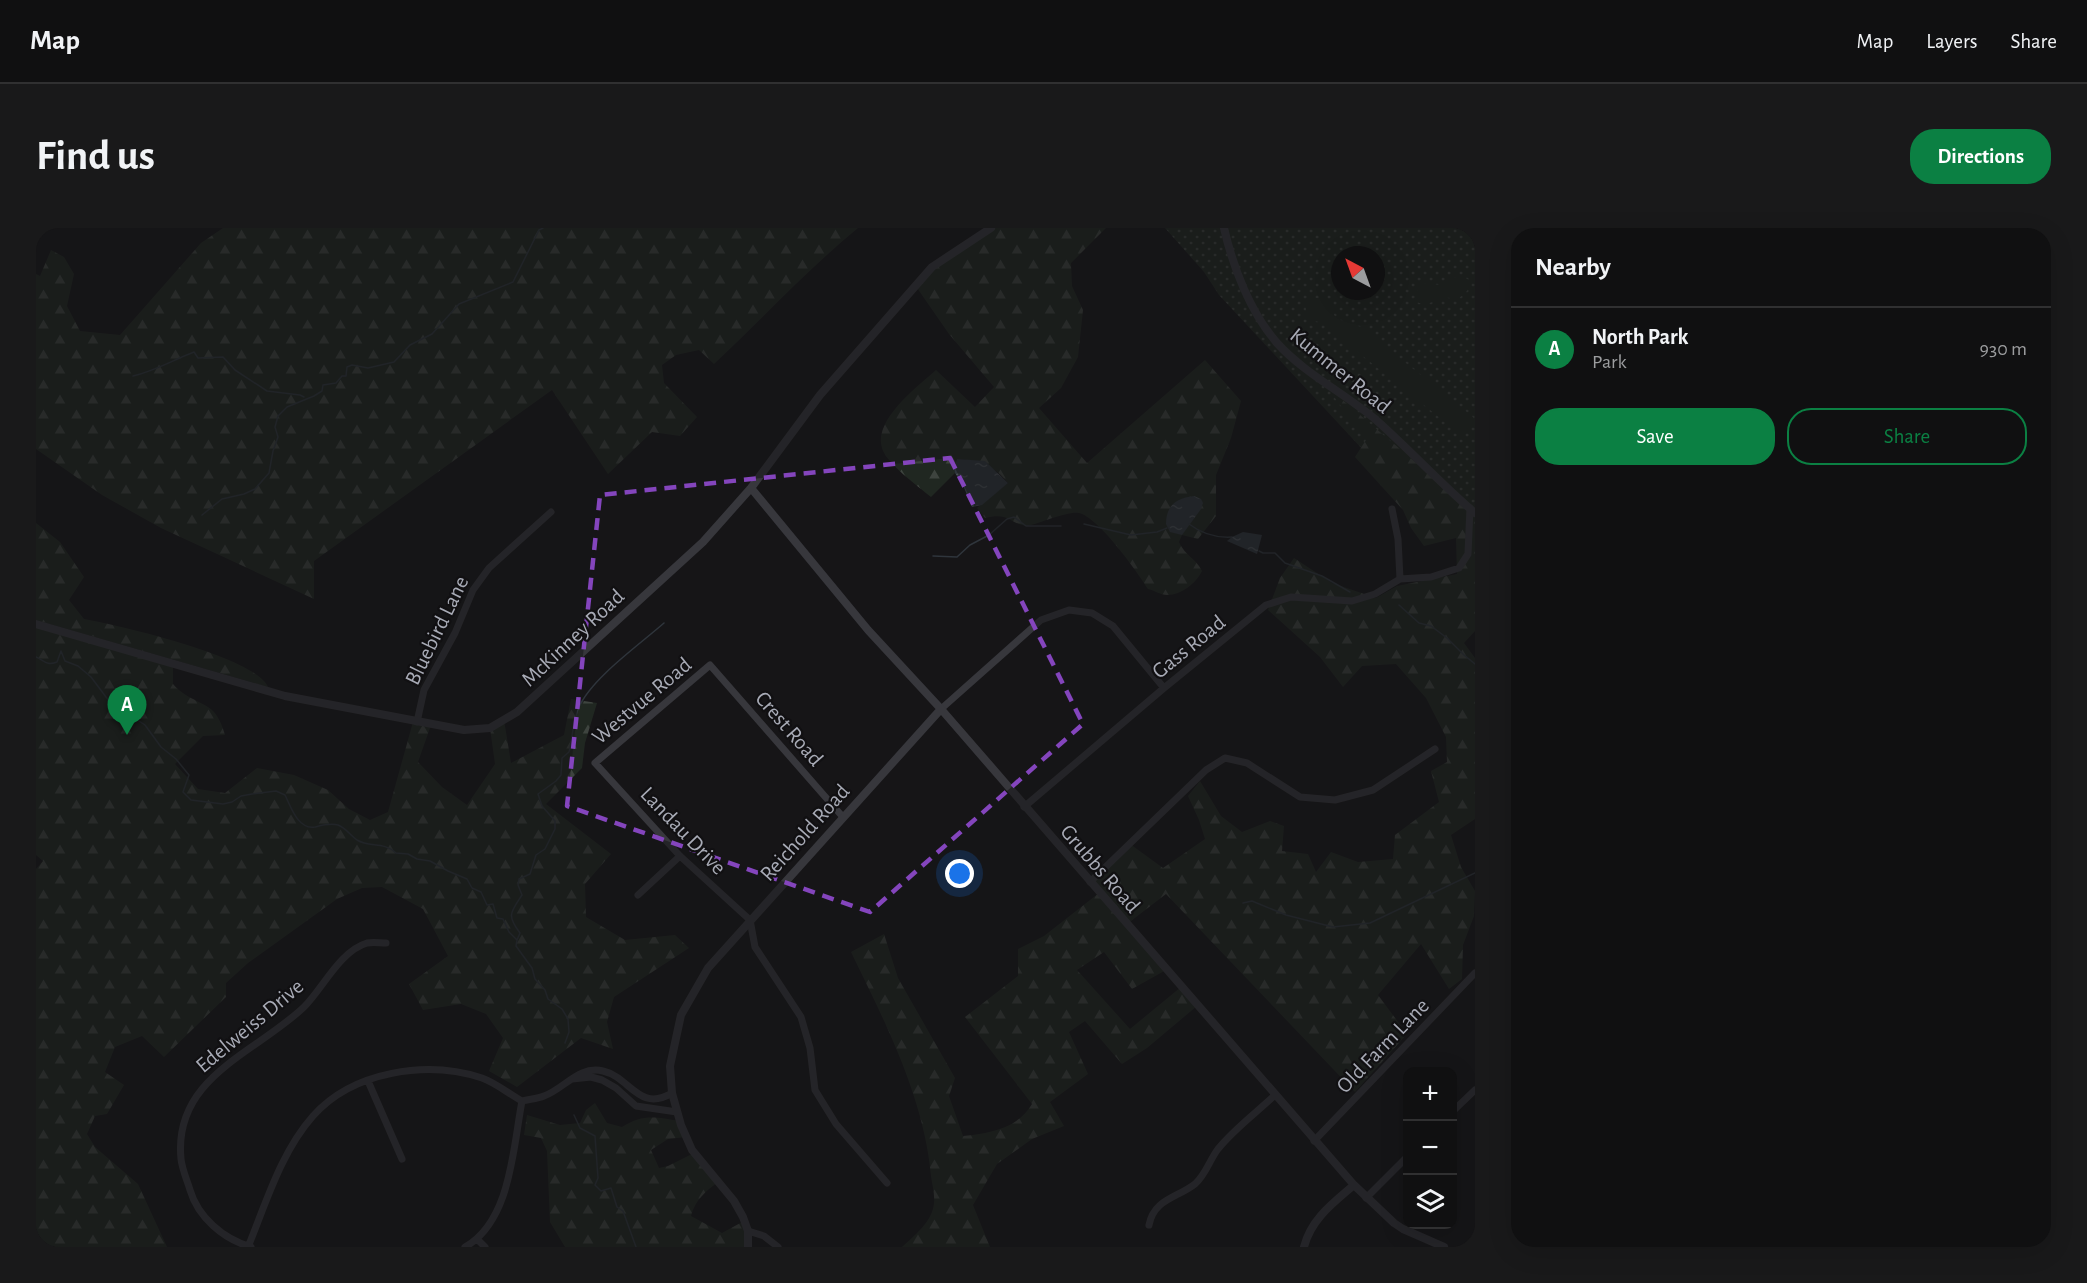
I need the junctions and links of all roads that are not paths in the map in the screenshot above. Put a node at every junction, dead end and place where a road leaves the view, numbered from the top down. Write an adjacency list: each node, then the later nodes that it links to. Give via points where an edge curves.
1 (991, 228): 3 (street, McKinney Road, via 932,267 820,395)
2 (1224, 228): 5 (street, Kummer Road, via 1250,300 1278,344 1373,418)
3 (751, 488): 11 (street, Grubbs Road, via 862,622); 12 (street, McKinney Road, via 703,542 517,712 490,728 464,730)
4 (1392, 509): 7 (street)
5 (1472, 510): 7 (street, Gass Road, via 1468,554 1459,568 1431,577)
6 (551, 512): 12 (street, Bluebird Lane, via 489,568 472,590 455,633 424,690)
7 (1400, 579): 10 (street, Gass Road, via 1375,594 1352,601 1291,597 1266,605)
8 (36, 624): 12 (street, McKinney Road, via 285,696)
9 (710, 665): 14 (street, Westvue Road); 16 (street, Crest Road)
10 (1164, 688): 11 (street, Reichold Road, via 1113,626 1092,614 1069,610 1041,620); 15 (street, Gass Road)
11 (941, 709): 15 (street, Grubbs Road); 16 (street, Reichold Road)
12 (417, 722)
13 (1435, 749): 18 (street, via 1373,790 1335,800 1300,797 1247,763 1225,758 1206,770)
14 (595, 763): 17 (street, Landau Drive)
15 (1024, 807): 18 (street, Grubbs Road)
16 (842, 816): 20 (street, Reichold Road)
17 (680, 856): 19 (street); 20 (street, Landau Drive)
18 (1090, 882): 27 (street, Grubbs Road)
19 (638, 895)
20 (750, 920): 26 (street, Reichold Road, via 708,968 681,1016 670,1065); 34 (street, via 755,947 801,1017 810,1048 814,1090 836,1124)
21 (386, 942): 40 (street, Edelweiss Drive, via 367,943 346,956 303,1007 220,1070 191,1106 182,1130 181,1160 192,1195 201,1213 216,1228)
22 (1475, 973): 31 (street, Old Farm Lane)
23 (572, 1078): 26 (street, via 601,1070 614,1075 637,1095 663,1099); 28 (street, via 545,1096); 30 (street, via 602,1080 636,1106)
24 (368, 1080): 28 (street, via 407,1070 443,1069 484,1078); 32 (street); 40 (street, via 339,1095 313,1116 291,1146)
25 (1475, 1090): 29 (street)
26 (672, 1093): 30 (street, Reichold Road)
27 (1275, 1095): 31 (street, Grubbs Road); 37 (street, via 1220,1147 1198,1181 1157,1206)
28 (522, 1101): 39 (street, via 501,1205)
29 (1457, 1107)
30 (677, 1112): 38 (street, Reichold Road, via 692,1150 734,1201)
31 (1314, 1141): 35 (street, Grubbs Road)
32 (402, 1159)
33 (1403, 1160): 36 (street)
34 (887, 1183)
35 (1354, 1185): 36 (street, Grubbs Road); 45 (street, via 1318,1218)
36 (1366, 1198): 46 (street, Grubbs Road, via 1402,1229)
37 (1149, 1225)
38 (748, 1231): 43 (street, Reichold Road); 44 (street, via 764,1236)
39 (478, 1240): 41 (street); 42 (street)
40 (249, 1247)
41 (465, 1247)
42 (485, 1247)
43 (748, 1247)
44 (778, 1247)
45 (1304, 1247)
46 (1444, 1247)

